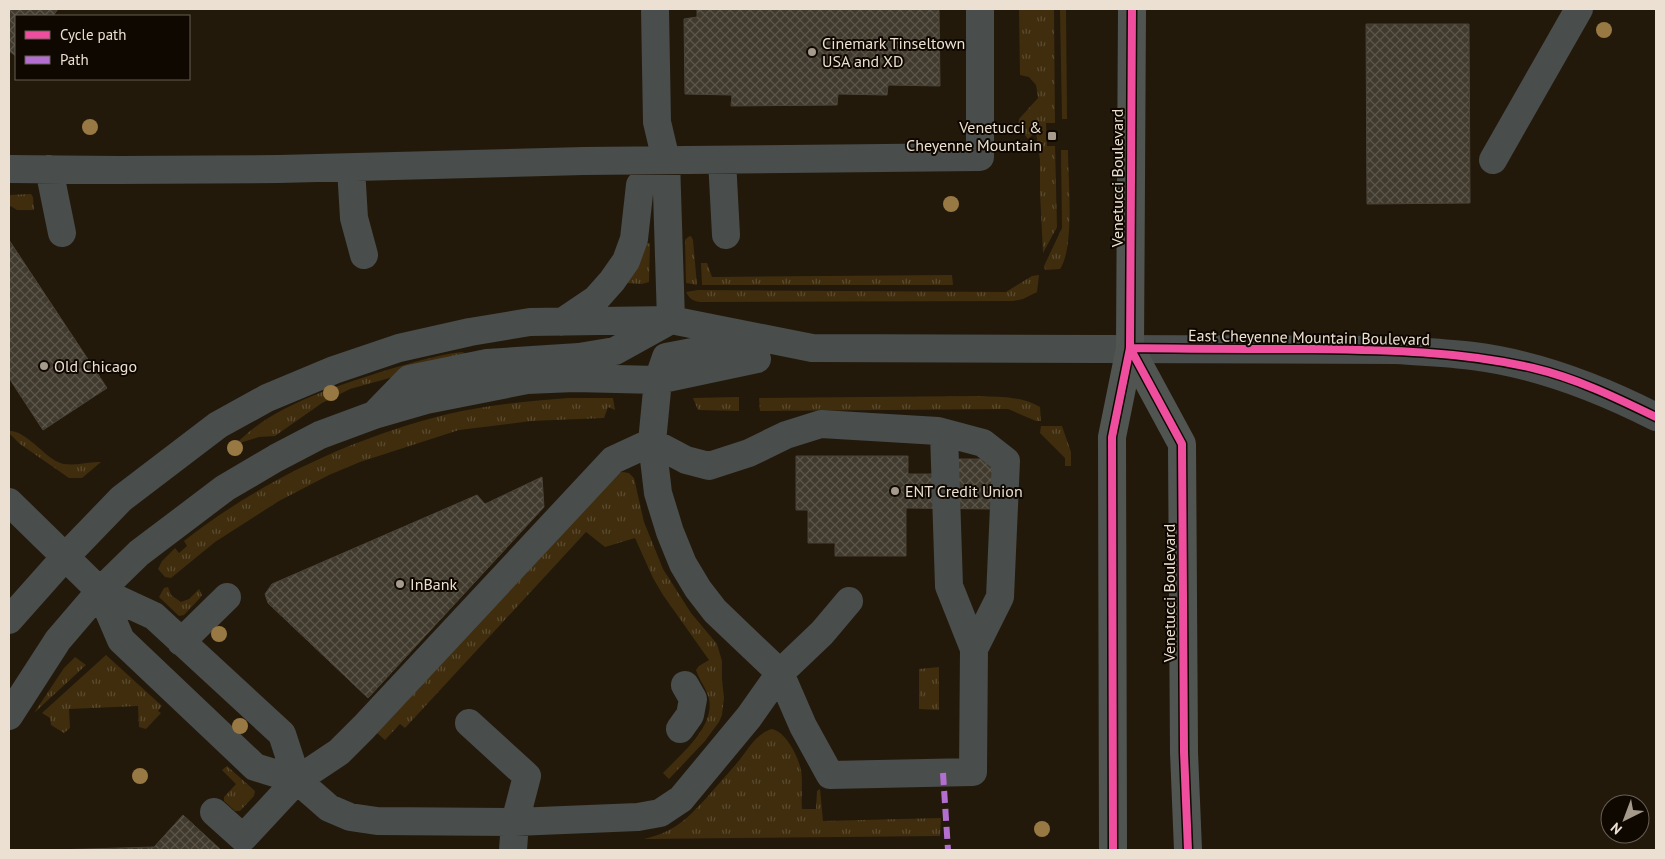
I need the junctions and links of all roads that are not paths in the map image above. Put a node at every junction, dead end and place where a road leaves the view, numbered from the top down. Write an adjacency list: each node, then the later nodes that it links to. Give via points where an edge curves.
1 (656, 9): 5 (street, via 657,122)
2 (980, 9): 6 (street, via 980,157)
3 (1132, 9): 18 (main road, Venetucci Boulevard)
4 (1579, 9): 7 (street)
5 (666, 160): 6 (street); 8 (street); 14 (street); 15 (street, via 640,185 634,239 626,261 596,299)
6 (722, 160): 12 (street)
7 (1493, 160)
8 (352, 168): 10 (street); 13 (street, via 354,218)
9 (9, 169): 10 (street)
10 (49, 169): 11 (street)
11 (62, 233)
12 (726, 236)
13 (364, 255)
14 (671, 320): 15 (street, East Cheyenne Mountain Boulevard); 16 (street, East Cheyenne Mountain Boulevard); 20 (street, East Cheyenne Mountain Boulevard, via 615,351 579,357 487,363 409,379)
15 (562, 322): 25 (street, East Cheyenne Mountain Boulevard, via 530,322 399,348 267,398 218,426 136,488)
16 (782, 341): 17 (street, East Cheyenne Mountain Boulevard); 19 (street, East Cheyenne Mountain Boulevard, via 666,357)
17 (812, 348): 18 (street, East Cheyenne Mountain Boulevard); 19 (street, East Cheyenne Mountain Boulevard)
18 (1130, 348): 21 (street, East Cheyenne Mountain Boulevard, via 1397,350 1474,356 1535,368 1580,383); 41 (main road, Venetucci Boulevard, via 1112,437); 42 (main road, Venetucci Boulevard, via 1182,444 1184,752)
19 (658, 380): 20 (street, East Cheyenne Mountain Boulevard, via 527,380 426,400); 23 (street)
20 (374, 415): 26 (street, East Cheyenne Mountain Boulevard, via 320,435 225,488 139,553)
21 (1656, 417)
22 (944, 433): 23 (street, via 821,424 710,466 686,460); 31 (street, via 949,586); 31 (street, via 984,444 1006,461 1000,597)
23 (652, 442): 32 (street, via 658,493 683,564 715,611); 37 (street, via 613,460 339,752)
24 (9, 502): 25 (street)
25 (65, 556): 26 (street); 29 (street, East Cheyenne Mountain Boulevard)
26 (100, 591): 30 (street, via 154,616); 34 (street, East Cheyenne Mountain Boulevard, via 58,640); 37 (street, via 121,640 255,767)
27 (227, 597): 30 (street)
28 (849, 600): 32 (street)
29 (9, 620)
30 (181, 642): 37 (street, via 282,734)
31 (974, 649): 32 (street, via 972,772 830,775 803,726)
32 (780, 673): 39 (street, via 749,717 681,799 660,813 638,817)
33 (685, 685): 36 (street, via 693,699 690,715)
34 (9, 716)
35 (470, 723): 39 (street, via 527,776)
36 (680, 729)
37 (297, 780): 38 (street, via 243,838); 39 (street, via 328,808 350,817)
38 (214, 812)
39 (515, 822): 40 (street)
40 (514, 850)
41 (1113, 850)
42 (1188, 850)

